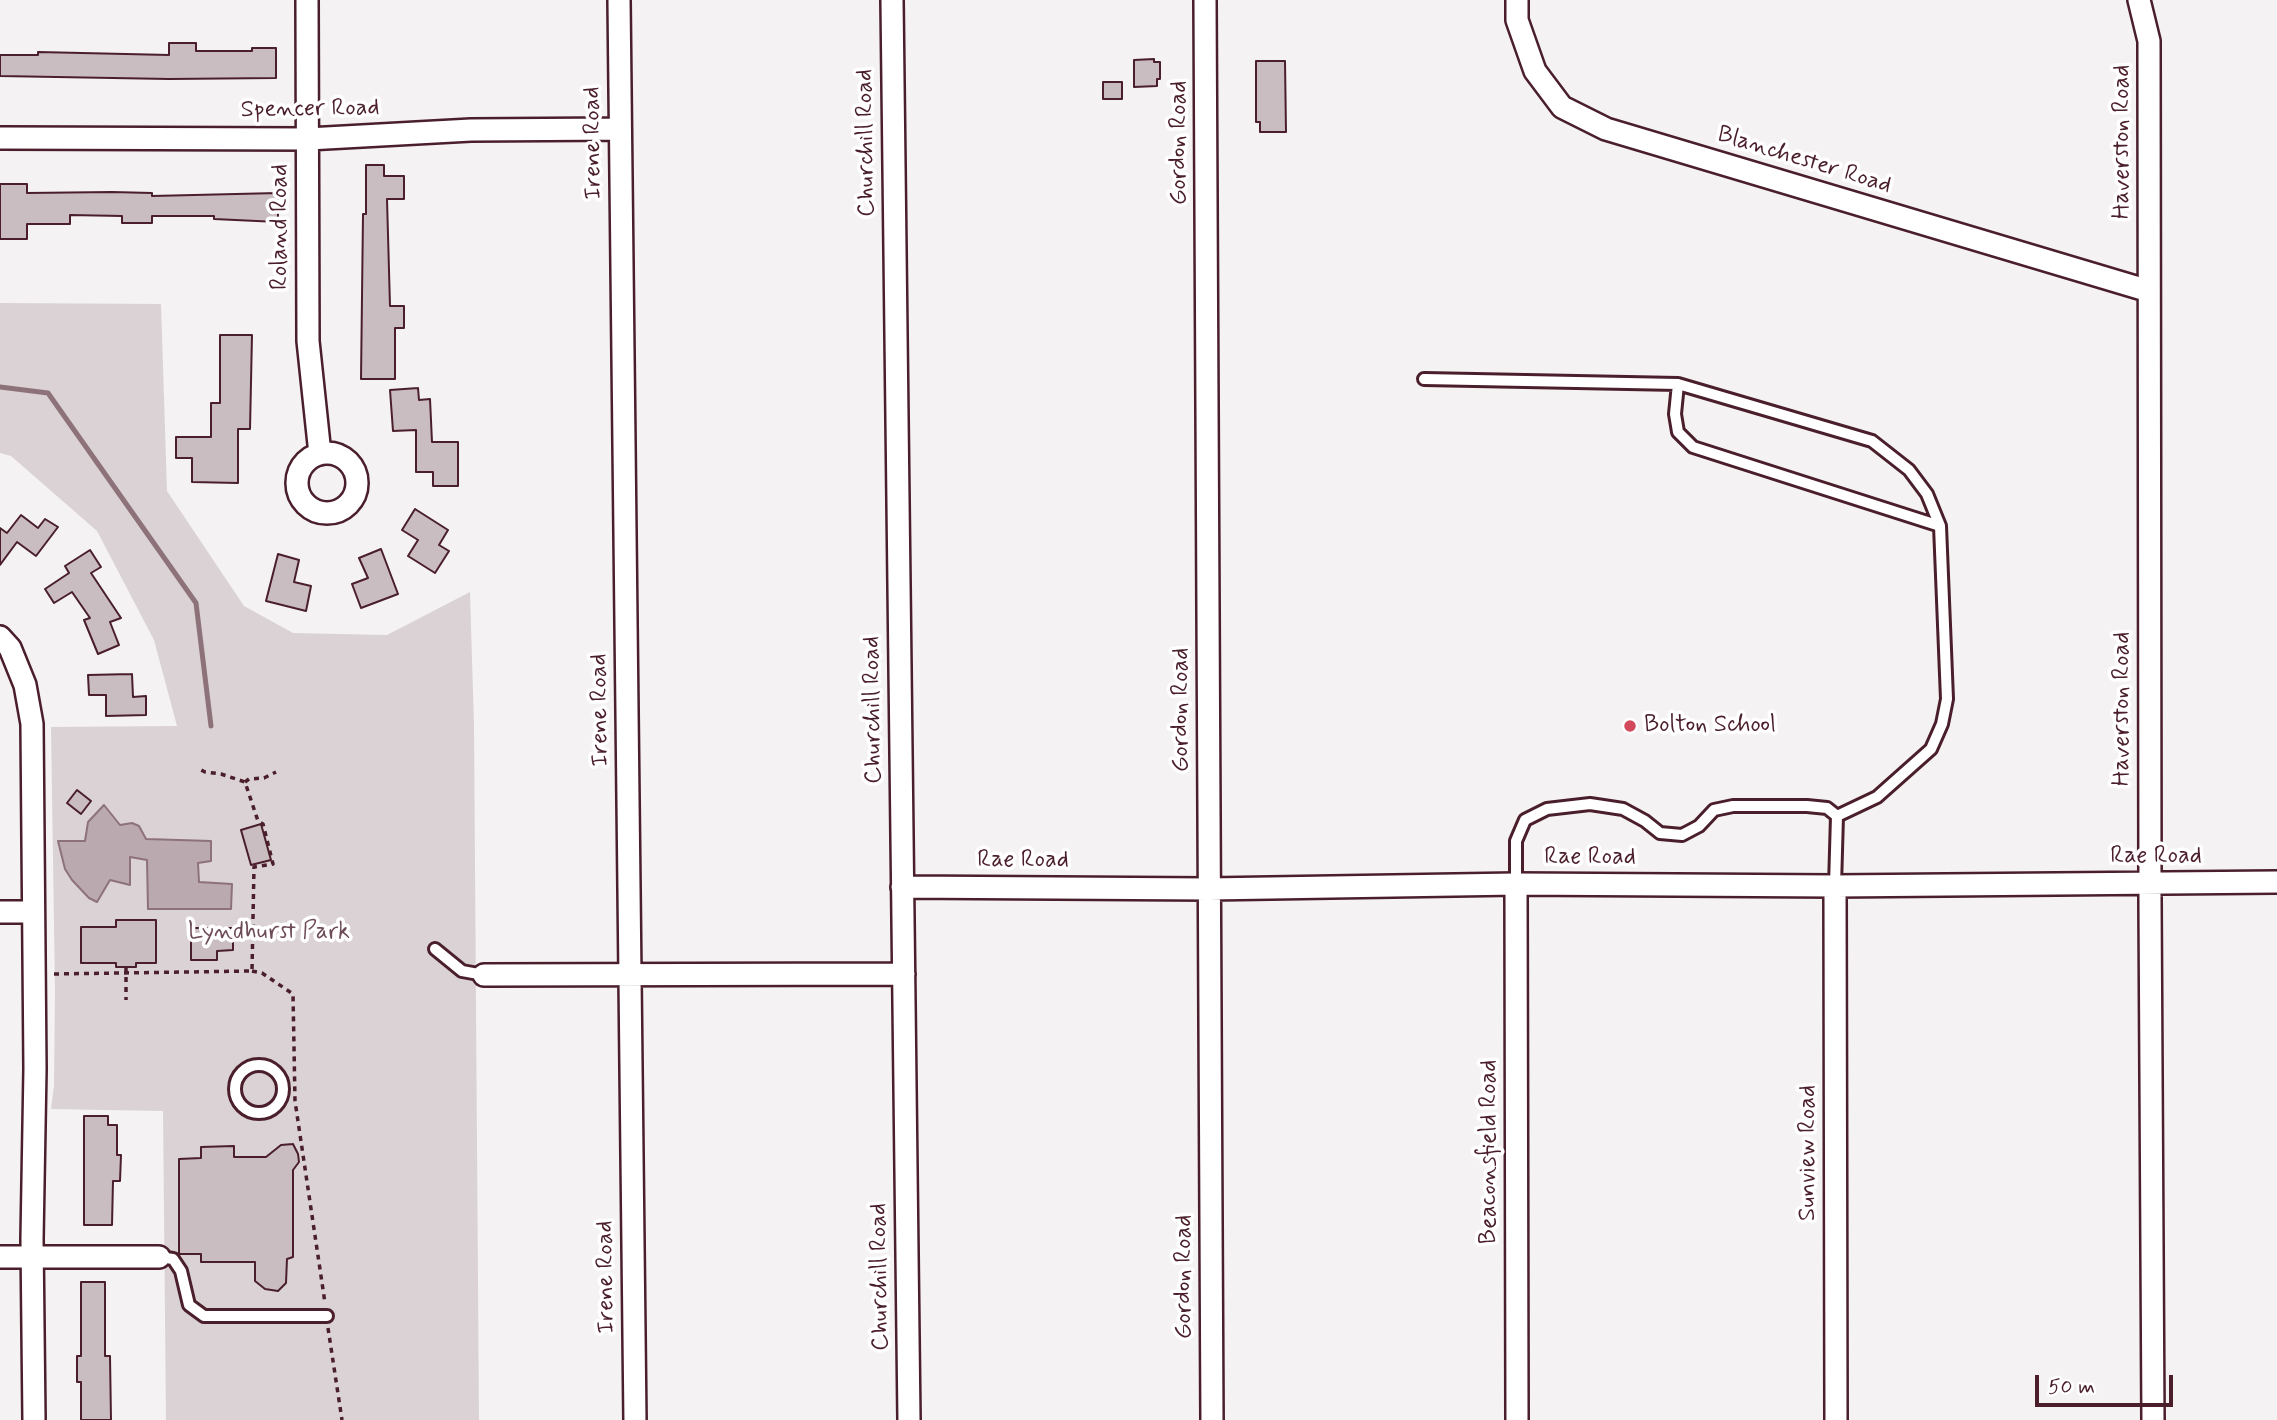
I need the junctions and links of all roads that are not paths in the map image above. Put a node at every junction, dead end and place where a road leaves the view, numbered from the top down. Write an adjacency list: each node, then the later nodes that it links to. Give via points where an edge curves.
1 (307, 0): 9 (street, Roland Road)
2 (619, 0): 7 (street, Irene Road)
3 (892, 0): 21 (street, Churchill Road)
4 (1205, 0): 22 (street, Gordon Road)
5 (1517, 0): 10 (street, Blanchester Road, via 1517,20 1535,71 1562,107 1606,129)
6 (2139, 0): 10 (street, Haverston Road, via 2149,41)
7 (620, 129): 9 (street, Spencer Road, via 471,130); 28 (street, Irene Road)
8 (0, 138): 9 (street, Spencer Road)
9 (308, 139): 13 (street, Roland Road, via 308,341)
10 (2149, 291): 19 (street, Haverston Road)
11 (1424, 379): 12 (lane)
12 (1678, 384): 14 (lane, via 1872,441 1909,470 1927,494); 14 (lane, via 1678,432 1693,447)
13 (320, 454)
14 (1940, 526): 16 (lane, via 1947,699 1942,724 1931,749 1877,797)
15 (0, 637): 24 (street, via 10,648 25,685 32,724)
16 (1838, 816): 18 (lane, via 1827,808 1807,806 1733,806 1714,810 1682,835 1660,833 1623,809 1590,804 1547,809 1525,820 1516,841); 20 (lane)
17 (2277, 882): 19 (street, Rae Road)
18 (1516, 884): 20 (street, Rae Road); 22 (street, Rae Road); 38 (street, Beaconsfield Road)
19 (2150, 884): 20 (street, Rae Road); 40 (street, Haverston Road)
20 (1835, 886): 39 (street, Sunview Road)
21 (902, 887): 22 (street, Rae Road); 26 (street, Churchill Road)
22 (1209, 889): 37 (street, Gordon Road)
23 (0, 912): 24 (street)
24 (32, 912): 31 (street)
25 (435, 949): 27 (lane, via 462,971)
26 (904, 974): 28 (street); 36 (street, Churchill Road)
27 (484, 975): 28 (street)
28 (630, 975): 35 (street, Irene Road)
29 (267, 1112): 29 (lane, via 282,1094 281,1079 262,1065 247,1068 235,1088 239,1103 252,1112)
30 (0, 1257): 31 (street)
31 (32, 1257): 32 (street); 34 (street)
32 (159, 1257): 33 (lane, via 173,1259 181,1271 189,1305 204,1316)
33 (327, 1316)
34 (34, 1420)
35 (635, 1420)
36 (909, 1420)
37 (1212, 1420)
38 (1517, 1420)
39 (1836, 1420)
40 (2153, 1420)

